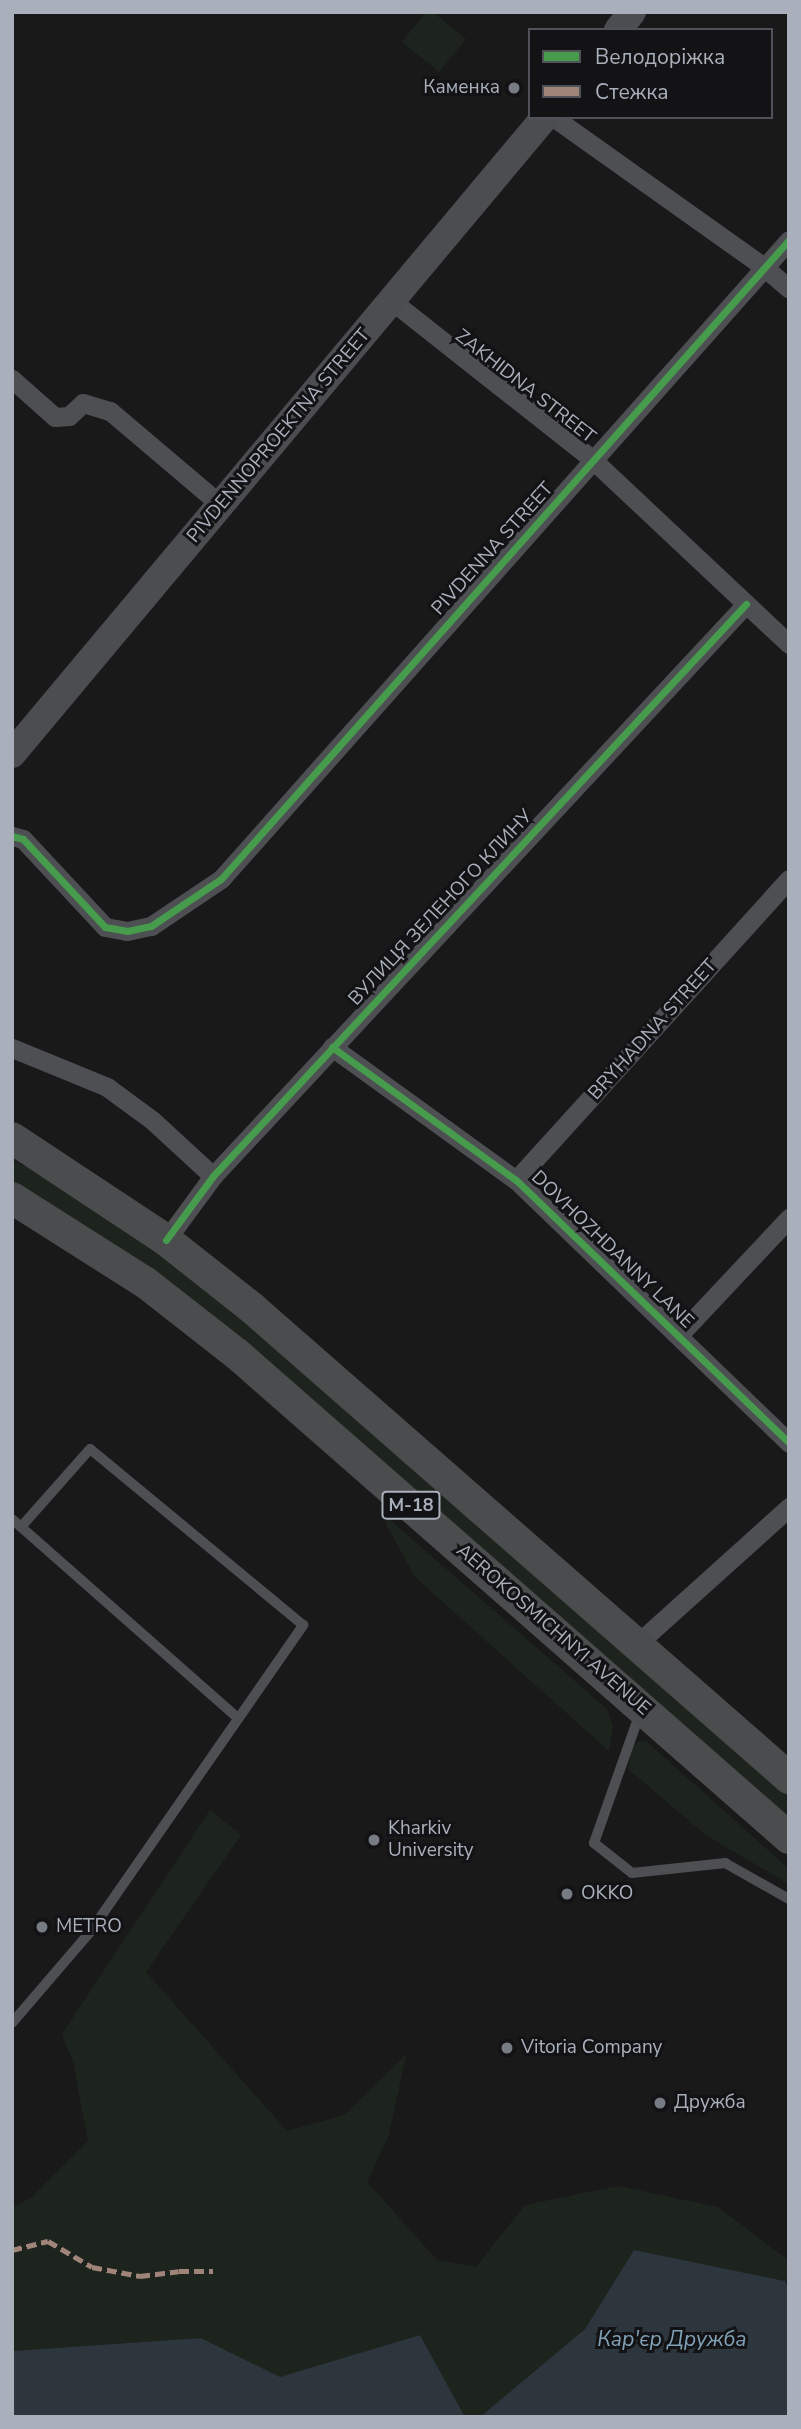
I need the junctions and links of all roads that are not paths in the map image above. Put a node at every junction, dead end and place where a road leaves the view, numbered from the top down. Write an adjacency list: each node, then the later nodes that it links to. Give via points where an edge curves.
1 (632, 12): 2 (main road)
2 (620, 28)
3 (543, 119): 8 (main road, PIVDENNOPROEKTNA STREET)
4 (556, 119): 6 (street)
5 (789, 240): 6 (street, PIVDENNA STREET)
6 (764, 267): 7 (street); 10 (street, PIVDENNA STREET)
7 (789, 289)
8 (392, 302): 10 (street, ZAKHIDNA STREET); 11 (main road, PIVDENNOPROEKTNA STREET)
9 (12, 379): 11 (street, via 55,417 69,416 83,403 110,411)
10 (593, 460): 12 (street, ZAKHIDNA STREET); 15 (street, PIVDENNA STREET, via 221,878 151,926 127,931 105,927 23,839)
11 (221, 505): 14 (main road, PIVDENNOPROEKTNA STREET)
12 (746, 604): 13 (street, ZAKHIDNA STREET); 17 (street, ВУЛИЦЯ ЗЕЛЕНОГО КЛИНУ)
13 (789, 644)
14 (12, 754)
15 (12, 836)
16 (789, 880): 21 (street, BRYHADNA STREET)
17 (332, 1047): 20 (street, ВУЛИЦЯ ЗЕЛЕНОГО КЛИНУ); 21 (street, DOVHOZHDANNY LANE)
18 (12, 1048): 20 (street, via 107,1087 152,1120)
19 (12, 1138): 24 (main road, М-18)
20 (213, 1176): 24 (street, ВУЛИЦЯ ЗЕЛЕНОГО КЛИНУ)
21 (516, 1180): 25 (street, DOVHOZHDANNY LANE)
22 (12, 1198): 31 (main road, AEROKOSMICHNYI AVENUE / М-18, via 146,1283 237,1354)
23 (789, 1218): 25 (street)
24 (166, 1240): 30 (main road, М-18, via 253,1308)
25 (679, 1335): 26 (street, DOVHOZHDANNY LANE)
26 (789, 1443)
27 (789, 1507): 30 (street)
28 (12, 1519): 29 (lane)
29 (21, 1527): 32 (lane); 32 (lane, via 90,1449 303,1625)
30 (636, 1644): 33 (main road, М-18)
31 (642, 1709): 34 (main road, AEROKOSMICHNYI AVENUE / М-18); 35 (lane, via 594,1843 632,1873 725,1863)
32 (238, 1718): 36 (lane, via 90,1932)
33 (789, 1778)
34 (789, 1839)
35 (789, 1899)
36 (12, 2023)

